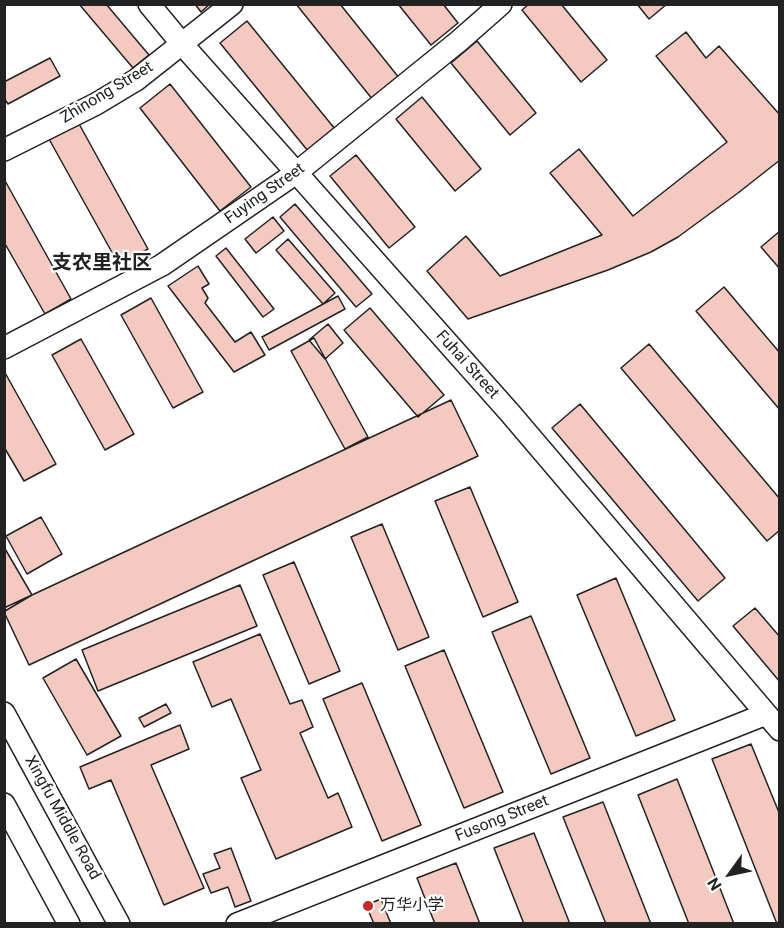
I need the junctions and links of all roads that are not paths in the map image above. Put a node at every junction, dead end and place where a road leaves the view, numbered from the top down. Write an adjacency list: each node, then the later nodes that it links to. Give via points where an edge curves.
1 (149, 4): 4 (street, Fuhai Street)
2 (232, 4): 4 (street, Zhinong Street)
3 (501, 4): 6 (street, Fuying Street)
4 (182, 45): 5 (street, Zhinong Street, via 96,104); 6 (street, Fuhai Street)
5 (4, 150)
6 (296, 173): 7 (street, Fuying Street, via 162,265); 9 (street, Fuhai Street, via 510,412)
7 (4, 348)
8 (4, 713): 12 (street, Xingfu Middle Road)
9 (773, 722): 13 (street, Fusong Street)
10 (4, 804): 11 (street)
11 (69, 924)
12 (119, 924)
13 (237, 924)

